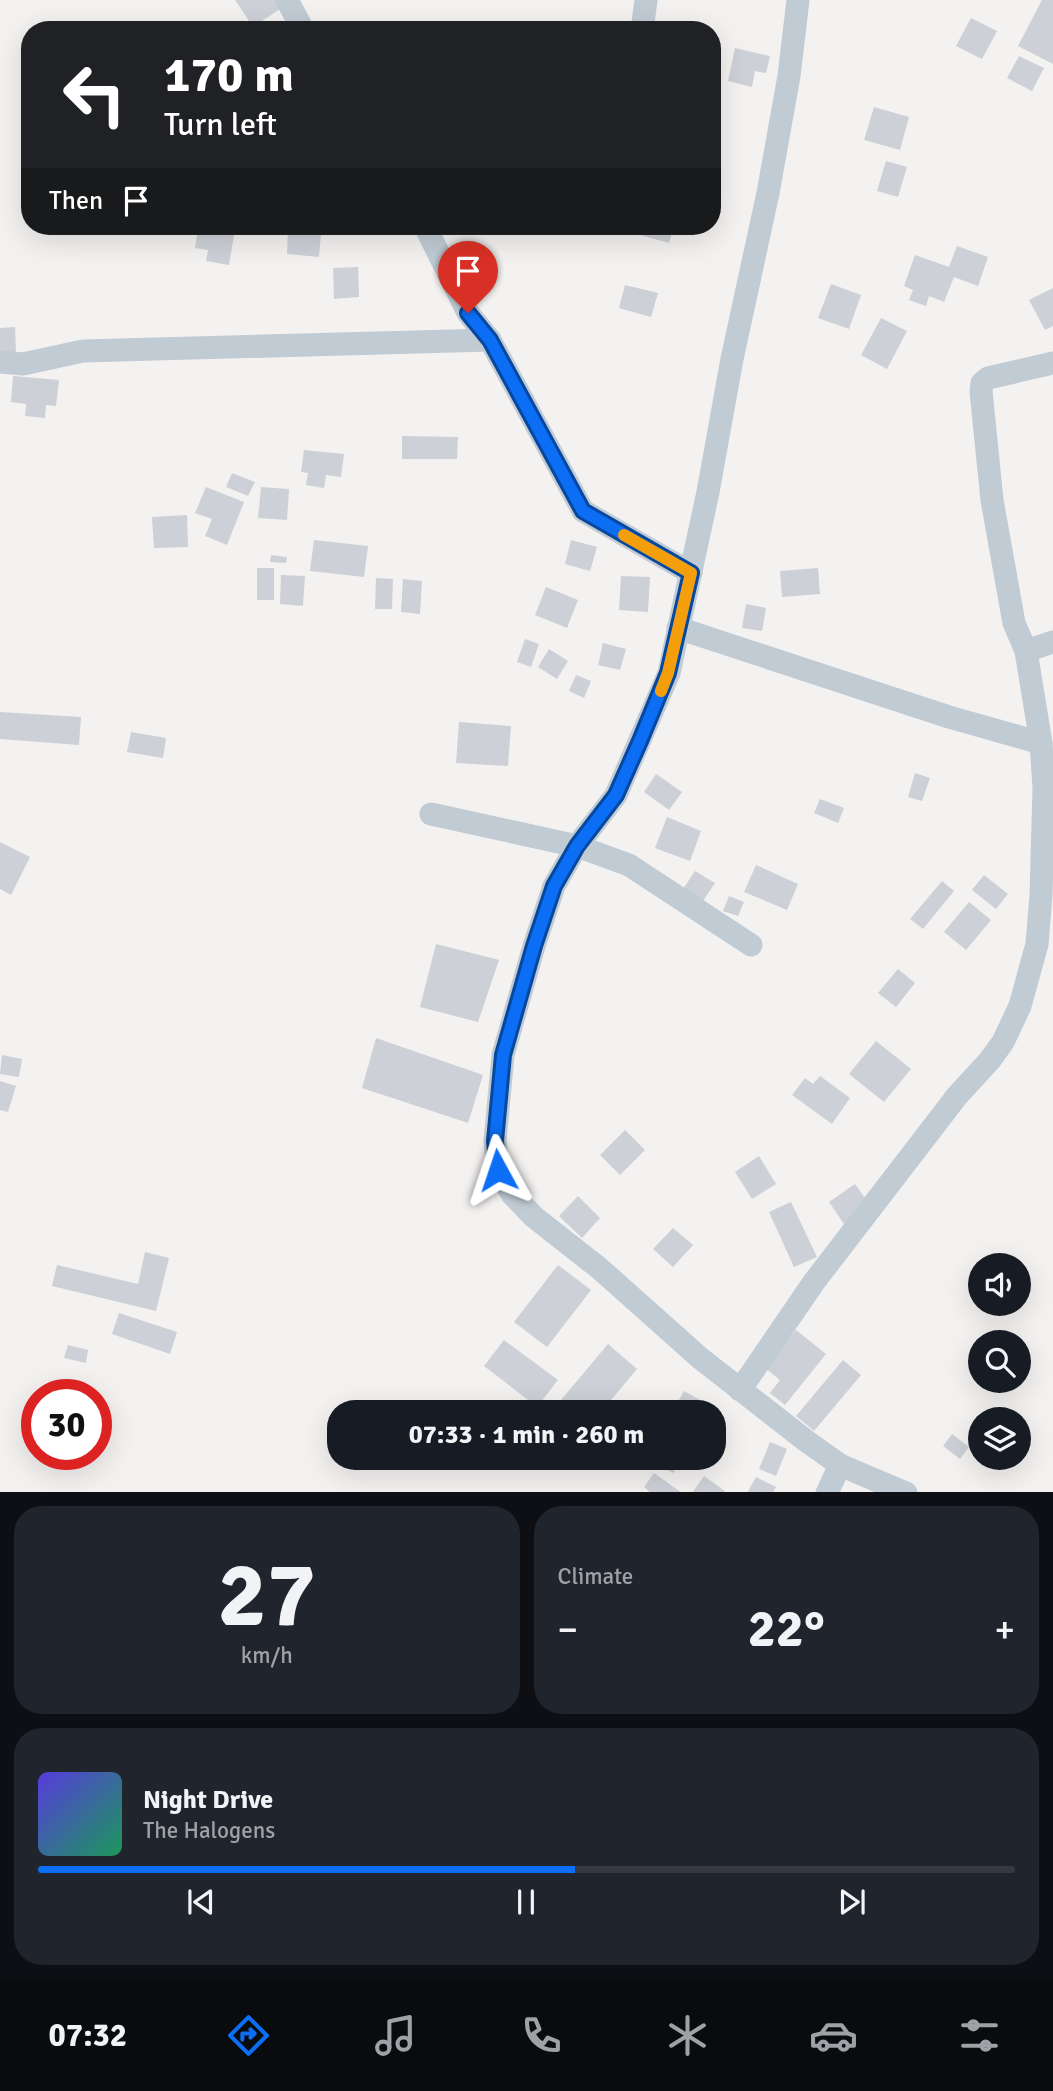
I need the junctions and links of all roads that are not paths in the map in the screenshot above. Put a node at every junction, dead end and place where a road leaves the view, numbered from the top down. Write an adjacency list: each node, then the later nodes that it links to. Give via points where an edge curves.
1 (288, 0): 4 (street)
2 (646, 0): 5 (street)
3 (798, 0): 10 (street, via 771,180)
4 (298, 21)
5 (643, 21)
6 (429, 235): 7 (street, via 468,313)
7 (490, 340): 8 (street, via 83,351 23,364); 10 (street, via 583,511)
8 (0, 362)
9 (1053, 363): 13 (street, via 988,378 981,391 992,500 1014,623)
10 (691, 573): 11 (street)
11 (678, 628): 14 (street); 17 (street, via 668,673 616,795)
12 (1053, 642): 13 (street)
13 (1026, 652): 14 (street)
14 (1041, 743): 15 (street)
15 (1048, 787): 19 (street, via 1037,944 1020,1006 1003,1042 814,1283)
16 (431, 814): 17 (street)
17 (577, 846): 18 (street, via 629,865); 19 (street, via 554,886 503,1055 495,1141 498,1170 534,1217)
18 (751, 945)
19 (740, 1391): 20 (street)
20 (840, 1465): 21 (street); 22 (street)
21 (827, 1492)
22 (904, 1492)

